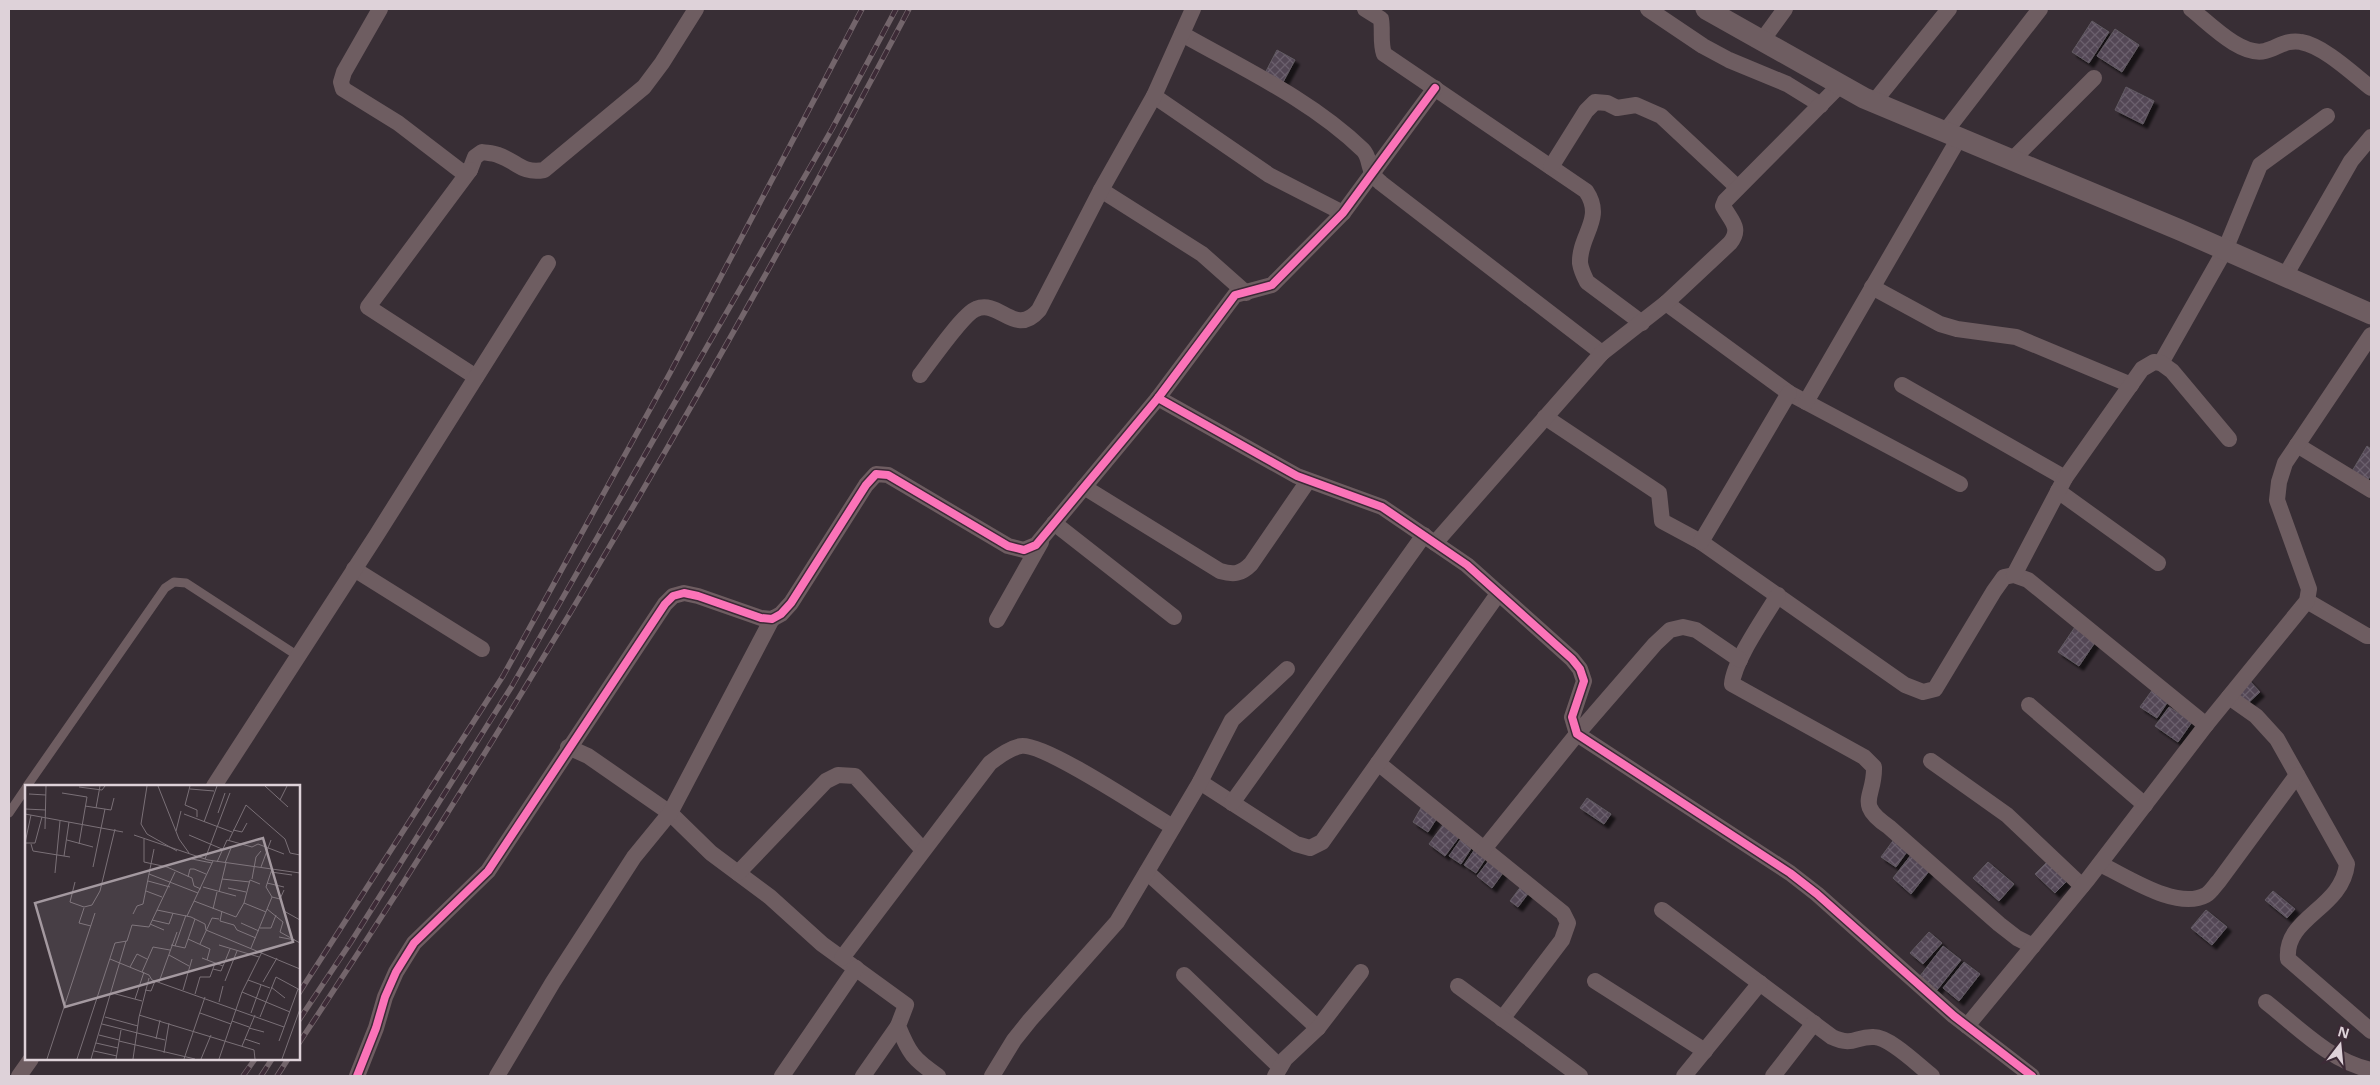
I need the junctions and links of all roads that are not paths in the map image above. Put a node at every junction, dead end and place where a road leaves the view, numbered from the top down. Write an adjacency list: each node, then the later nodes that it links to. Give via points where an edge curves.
1 (380, 9): 25 (street, via 344,72 343,89 398,122 462,172)
2 (696, 9): 25 (street, via 644,87 544,170 532,172 498,154 482,152)
3 (1193, 9): 11 (street)
4 (1365, 9): 15 (street, via 1381,19 1384,54)
5 (1648, 9): 19 (street, via 1703,46 1786,84)
6 (1706, 9): 12 (street)
7 (1785, 9): 12 (street)
8 (1949, 9): 18 (street)
9 (2040, 9): 21 (street)
10 (2191, 9): 16 (street, via 2237,46 2252,52 2264,51 2284,42 2301,42 2320,49)
11 (1182, 34): 17 (street); 26 (street, via 1318,113 1364,152)
12 (1761, 42): 14 (street)
13 (2094, 78): 23 (street)
14 (1840, 85): 18 (street); 19 (street)
15 (1435, 88): 24 (street); 26 (street)
16 (2371, 88)
17 (1154, 96): 28 (street); 29 (street, via 1269,176)
18 (1874, 102): 21 (street)
19 (1821, 105): 27 (street)
20 (2327, 116): 30 (street, via 2260,165)
21 (1952, 135): 23 (street); 33 (street)
22 (2371, 137): 32 (street, via 2351,161)
23 (2012, 160): 30 (street)
24 (1551, 167): 27 (street, via 1594,102 1617,108 1636,105 1661,116); 37 (street, via 1586,191 1593,202 1580,262 1587,282)
25 (470, 170): 42 (street, via 368,306)
26 (1372, 173): 29 (street); 39 (street)
27 (1737, 186): 35 (street, via 1723,206 1736,235)
28 (1101, 190): 34 (street, via 1202,254); 41 (street, via 1032,318 1022,322 989,308 976,309 965,318)
29 (1343, 214): 34 (street, via 1272,285)
30 (2225, 250): 32 (street); 40 (street)
31 (548, 262): 42 (street)
32 (2285, 276): 36 (street)
33 (1872, 288): 44 (street, via 1940,324 2016,337); 47 (street)
34 (1246, 293): 46 (street, via 1234,295)
35 (1666, 303): 37 (street); 45 (street)
36 (2371, 314)
37 (1642, 323): 39 (street)
38 (2369, 344): 50 (street)
39 (1602, 353): 48 (street)
40 (2162, 363): 44 (street, via 2154,362 2142,369); 49 (street)
41 (920, 375)
42 (476, 377): 60 (street)
43 (1902, 385): 53 (street)
44 (2131, 385): 53 (street)
45 (1789, 393): 47 (street); 58 (street)
46 (1158, 398): 51 (street); 54 (street)
47 (1806, 402): 52 (street)
48 (1545, 418): 57 (street); 58 (street, via 1659,493 1662,521)
49 (2229, 439)
50 (2297, 445): 55 (street); 64 (street, via 2285,463 2277,500 2309,589)
51 (1308, 481): 54 (street, via 1251,564 1243,572 1231,574 1220,571); 57 (street, via 1382,507)
52 (1960, 484)
53 (2061, 484): 59 (street); 61 (street)
54 (1084, 487): 56 (street)
55 (2371, 490)
56 (1050, 528): 65 (street); 66 (street, via 1036,545 1024,550 1008,546 894,478 876,474 791,603 782,614); 67 (street)
57 (1430, 539): 62 (street, via 1468,565); 85 (street)
58 (1701, 542): 63 (street)
59 (2158, 563)
60 (354, 569): 69 (street); 70 (street)
61 (2014, 575): 63 (street, via 2004,577 1935,689 1922,692 1905,685); 75 (street, via 2028,580)
62 (1498, 594): 76 (street, via 1580,669 1584,680 1572,716); 79 (street)
63 (1778, 595): 71 (street)
64 (2307, 601): 68 (street); 73 (street)
65 (1174, 617)
66 (772, 619): 77 (street, via 698,596 684,593 673,596); 88 (street)
67 (997, 620)
68 (2371, 636)
69 (482, 649)
70 (298, 656): 82 (lane, via 186,582 174,582 165,588); 83 (street)
71 (1740, 660): 76 (street, via 1696,630 1683,627 1670,630); 97 (street, via 1732,684 1864,757 1874,767 1868,806 1875,818 1999,924)
72 (1287, 668): 81 (street, via 1232,720)
73 (2229, 697): 75 (street); 80 (street, via 2268,727)
74 (2029, 705): 86 (street)
75 (2206, 725): 86 (street)
76 (1578, 734): 90 (street); 109 (street, via 1790,873)
77 (568, 747): 88 (street, via 588,756); 118 (street, via 488,871 414,943 385,997)
78 (1931, 761): 95 (street, via 2007,815)
79 (1378, 764): 85 (street, via 1322,842 1310,848 1296,844); 90 (street)
80 (2297, 775): 92 (street, via 2220,881 2205,895 2186,899 2168,897); 111 (street, via 2346,864 2345,877 2338,890 2291,935 2288,959)
81 (1200, 782): 85 (street); 89 (street)
82 (28, 785)
83 (215, 785)
84 (25, 790): 87 (lane)
85 (1232, 803)
86 (2145, 805): 92 (street)
87 (9, 813)
88 (670, 813): 94 (street, via 711,853); 119 (street, via 634,857)
89 (1173, 827): 91 (street, via 1038,748 1021,746 990,763); 93 (street)
90 (1484, 849): 106 (street, via 1563,913 1568,923 1562,940)
91 (923, 850): 94 (street, via 855,776 838,775 826,781); 98 (street)
92 (2100, 864): 95 (street)
93 (1147, 872): 110 (street); 123 (street, via 1117,922 1030,1020)
94 (738, 873): 98 (street)
95 (2082, 886): 97 (street)
96 (1662, 910): 103 (street)
97 (2033, 946): 109 (street)
98 (842, 958): 99 (street)
99 (856, 968): 108 (street, via 906,1005); 120 (street)
100 (1361, 972): 110 (street)
101 (1184, 975): 115 (street)
102 (1595, 981): 112 (street)
103 (1760, 982): 107 (street); 112 (street)
104 (1458, 986): 106 (street)
105 (2266, 1002): 114 (street, via 2331,1054 2346,1063)
106 (1502, 1018): 116 (street)
107 (1814, 1023): 125 (street); 126 (street, via 1845,1043 1874,1037 1889,1043)
108 (898, 1026): 121 (street); 122 (street, via 909,1052)
109 (1967, 1026): 127 (street)
110 (1318, 1028): 115 (street, via 1285,1059)
111 (2371, 1031)
112 (1705, 1050): 124 (street)
113 (30, 1060): 117 (street)
114 (2371, 1070)
115 (1277, 1072)
116 (1576, 1075)
117 (18, 1076)
118 (357, 1076)
119 (497, 1076)
120 (782, 1076)
121 (863, 1076)
122 (938, 1076)
123 (992, 1076)
124 (1684, 1076)
125 (1773, 1076)
126 (1932, 1076)
127 (2032, 1076)

